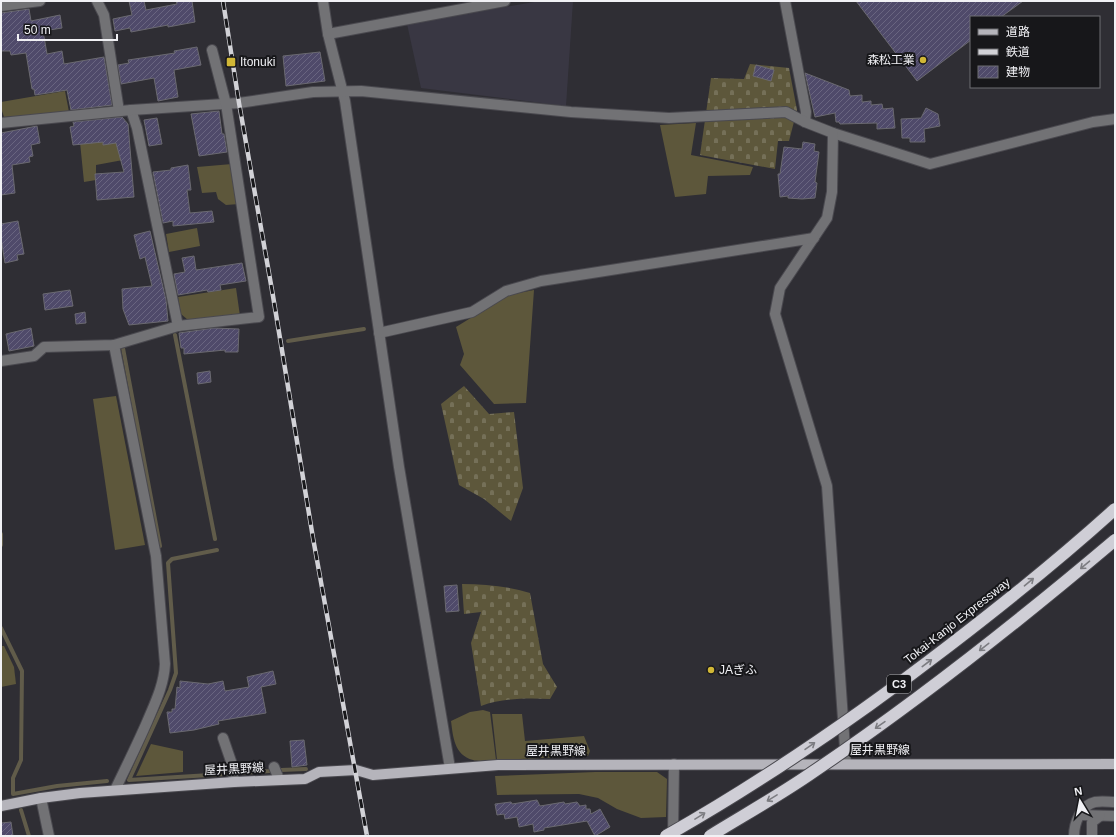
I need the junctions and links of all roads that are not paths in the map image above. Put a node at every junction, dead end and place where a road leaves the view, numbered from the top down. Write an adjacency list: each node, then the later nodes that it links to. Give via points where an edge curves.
1 (7, 1): 7 (street)
2 (40, 1): 7 (street)
3 (97, 1): 13 (street, via 104,15)
4 (323, 1): 8 (street)
5 (505, 1): 8 (street)
6 (785, 1): 15 (street, via 806,112)
7 (1, 6)
8 (328, 34): 10 (street)
9 (212, 50): 11 (street)
10 (342, 91): 11 (street, via 313,92); 15 (street, via 571,112 669,118 786,112); 20 (street)
11 (226, 104): 12 (street); 19 (street, via 259,317)
12 (131, 110): 13 (street); 19 (street, via 137,128)
13 (120, 112): 16 (street)
14 (1115, 119): 17 (street, via 1093,122 930,164)
15 (805, 122): 17 (street)
16 (1, 123)
17 (833, 133): 18 (street, via 832,192 828,218)
18 (814, 238): 20 (street, via 541,281 506,291 472,312); 27 (street, via 780,288 775,314 827,486)
19 (178, 326): 21 (street)
20 (379, 333): 30 (street)
21 (114, 344): 22 (street, via 44,347 34,356); 33 (street, via 156,556 165,664 160,692)
22 (1, 361)
23 (1115, 509): 41 (highway, Tokai-Kanjo Expressway / C3, one-way to 23, bridge, via 786,763 890,691 990,614)
24 (1115, 540): 43 (highway, C3, one-way to 43, bridge, via 1043,601 894,716 812,773)
25 (223, 738): 32 (street, via 233,767)
26 (674, 764): 27 (main road, 屋井黒野線); 30 (main road, 屋井黒野線, via 498,765); 42 (street)
27 (846, 764): 28 (main road, 屋井黒野線)
28 (1115, 764)
29 (274, 767): 31 (street)
30 (450, 768): 31 (main road, 屋井黒野線, via 373,775 356,770 319,772 305,779)
31 (278, 779): 32 (main road, 屋井黒野線)
32 (234, 782): 33 (main road, 屋井黒野線)
33 (115, 790): 34 (main road, 屋井黒野線)
34 (41, 798): 36 (main road, 屋井黒野線); 40 (street)
35 (1115, 802): 37 (street, via 1096,802)
36 (1, 806)
37 (1080, 815): 38 (street); 44 (street)
38 (1100, 816): 39 (street); 45 (street, via 1092,822)
39 (1115, 816)
40 (49, 836)
41 (666, 836)
42 (673, 836)
43 (710, 836)
44 (1074, 836)
45 (1092, 836)

